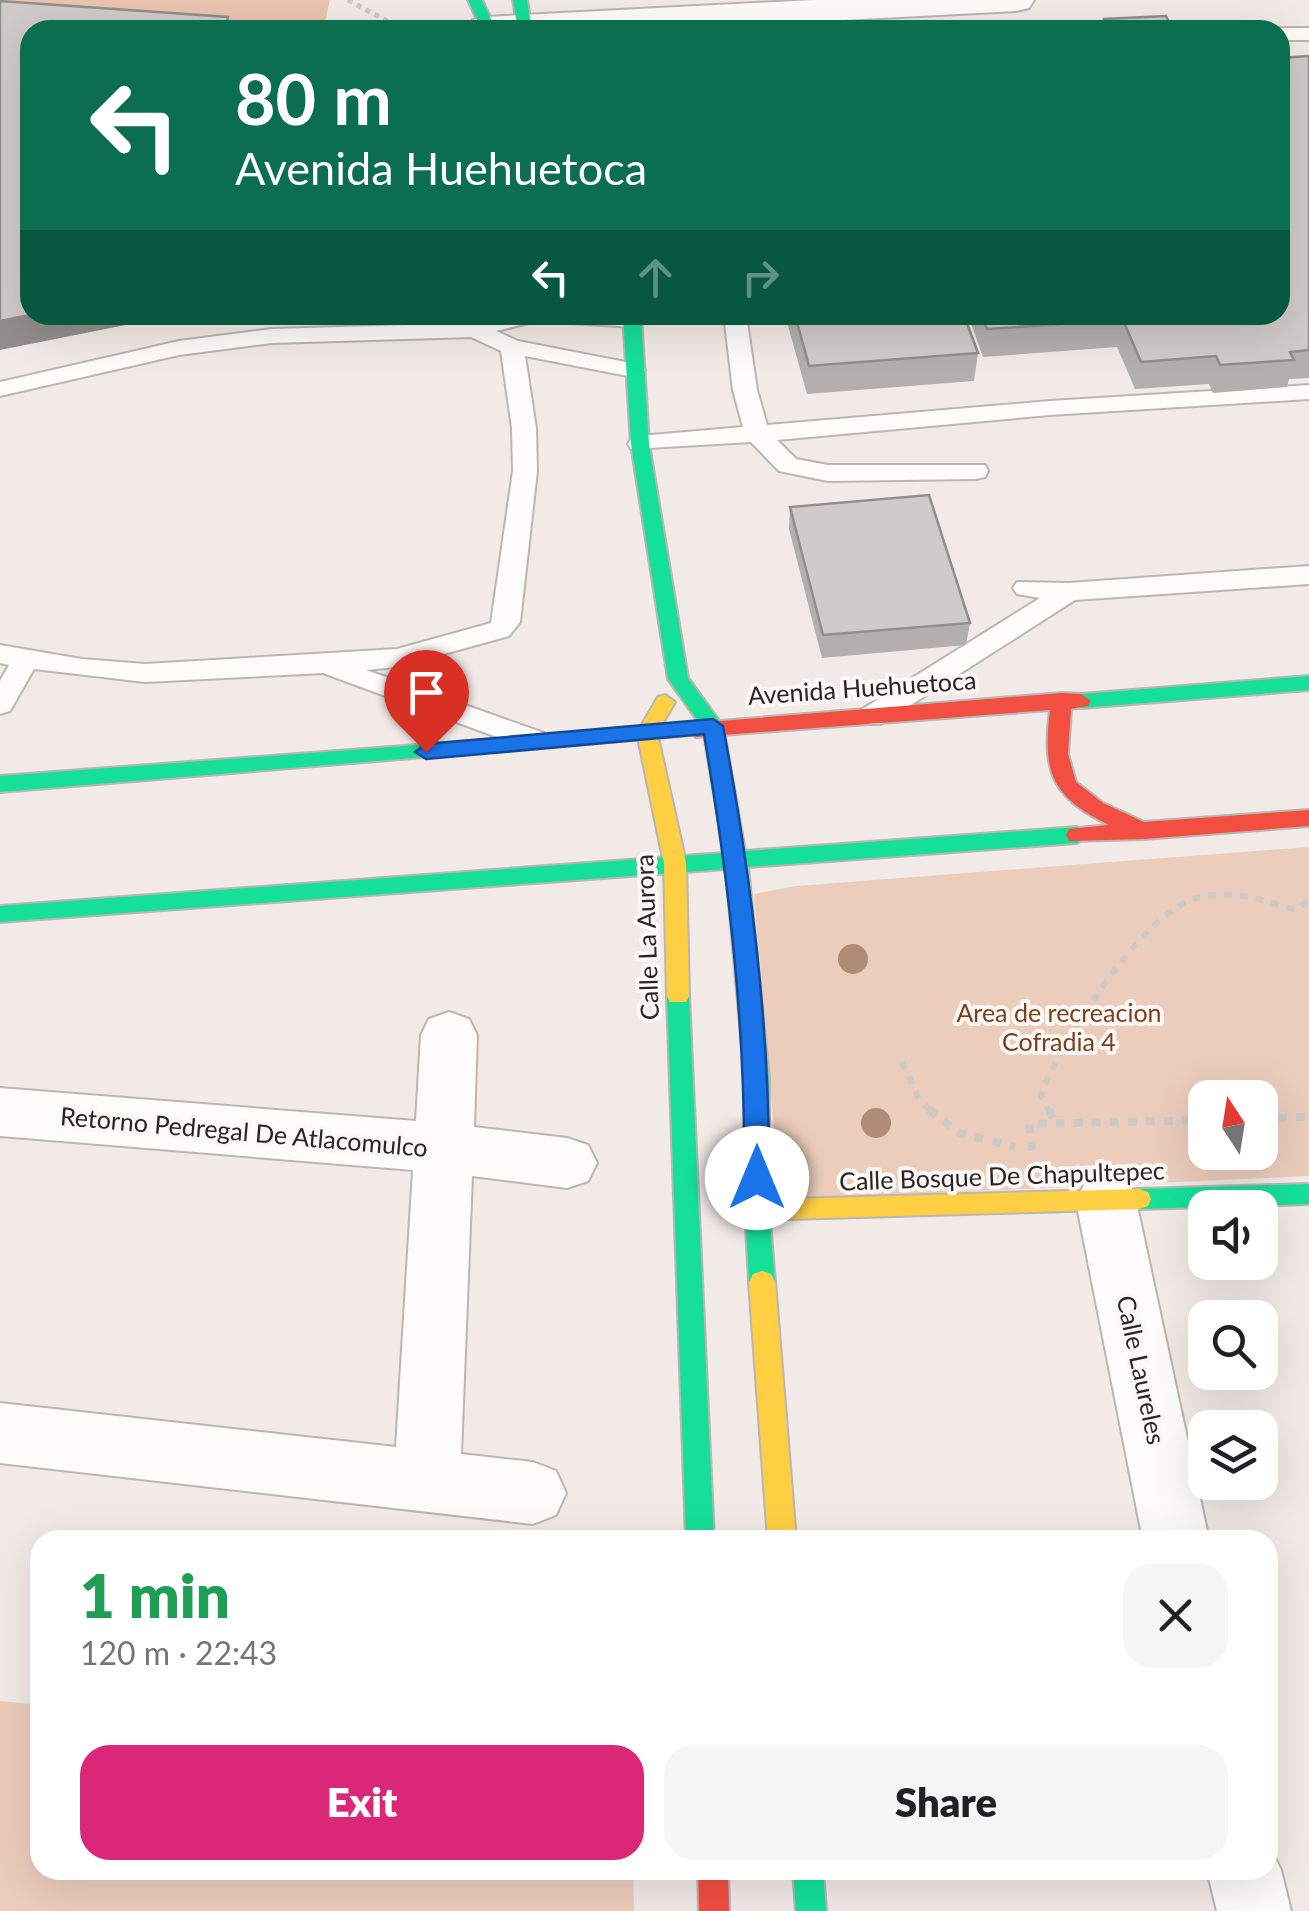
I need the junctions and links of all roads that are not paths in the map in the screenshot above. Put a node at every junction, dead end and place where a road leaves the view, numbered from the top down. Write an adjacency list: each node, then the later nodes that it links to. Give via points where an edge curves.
1 (1016, 0): 2 (street)
2 (524, 18): 3 (street)
3 (483, 19)
4 (494, 325): 7 (lane)
5 (633, 325): 9 (street)
6 (736, 325): 12 (lane)
7 (474, 330): 8 (lane); 10 (lane, via 272,336 179,348)
8 (512, 346): 9 (lane); 19 (lane, via 524,471 505,626 397,658)
9 (634, 370): 13 (street)
10 (0, 389)
11 (1309, 392): 12 (lane)
12 (757, 434): 13 (lane); 14 (lane, via 788,465 828,473)
13 (640, 444): 20 (street)
14 (976, 470)
15 (1309, 576): 17 (lane)
16 (1026, 588): 17 (lane)
17 (1069, 592): 24 (lane)
18 (14, 656): 19 (lane, via 145,673); 23 (lane)
19 (324, 664): 27 (lane)
20 (678, 680): 25 (street); 26 (street)
21 (1309, 683): 22 (street, Avenida Huehuetoca)
22 (1062, 700): 24 (street, Avenida Huehuetoca); 30 (street, via 1053,744 1064,788)
23 (0, 704)
24 (870, 717): 25 (street, Avenida Huehuetoca)
25 (713, 726): 26 (street, Avenida Huehuetoca); 31 (street)
26 (646, 733): 27 (street, Avenida Huehuetoca); 32 (street, Calle La Aurora)
27 (542, 743): 28 (street, Avenida Huehuetoca)
28 (0, 784)
29 (1309, 818): 30 (street)
30 (1144, 832): 31 (street)
31 (736, 859): 32 (street); 40 (street, via 758,1080)
32 (675, 862): 33 (street); 44 (street, Calle La Aurora)
33 (0, 914)
34 (450, 1035): 36 (street)
35 (0, 1112): 36 (street, Retorno Pedregal De Atlacomulco)
36 (446, 1148): 37 (street); 42 (street, Retorno Pedregal De Atlacomulco)
37 (566, 1163)
38 (1309, 1194): 39 (street, Calle Bosque De Chapultepec)
39 (1106, 1200): 40 (street, Calle Bosque De Chapultepec); 46 (street, Calle Laureles)
40 (756, 1210): 45 (street)
41 (0, 1433): 42 (street)
42 (427, 1480): 43 (street)
43 (533, 1493)
44 (700, 1530)
45 (781, 1530)
46 (1174, 1530)
47 (713, 1880): 50 (street)
48 (809, 1880): 51 (street)
49 (1246, 1880): 52 (street)
50 (714, 1911)
51 (811, 1911)
52 (1254, 1911)

